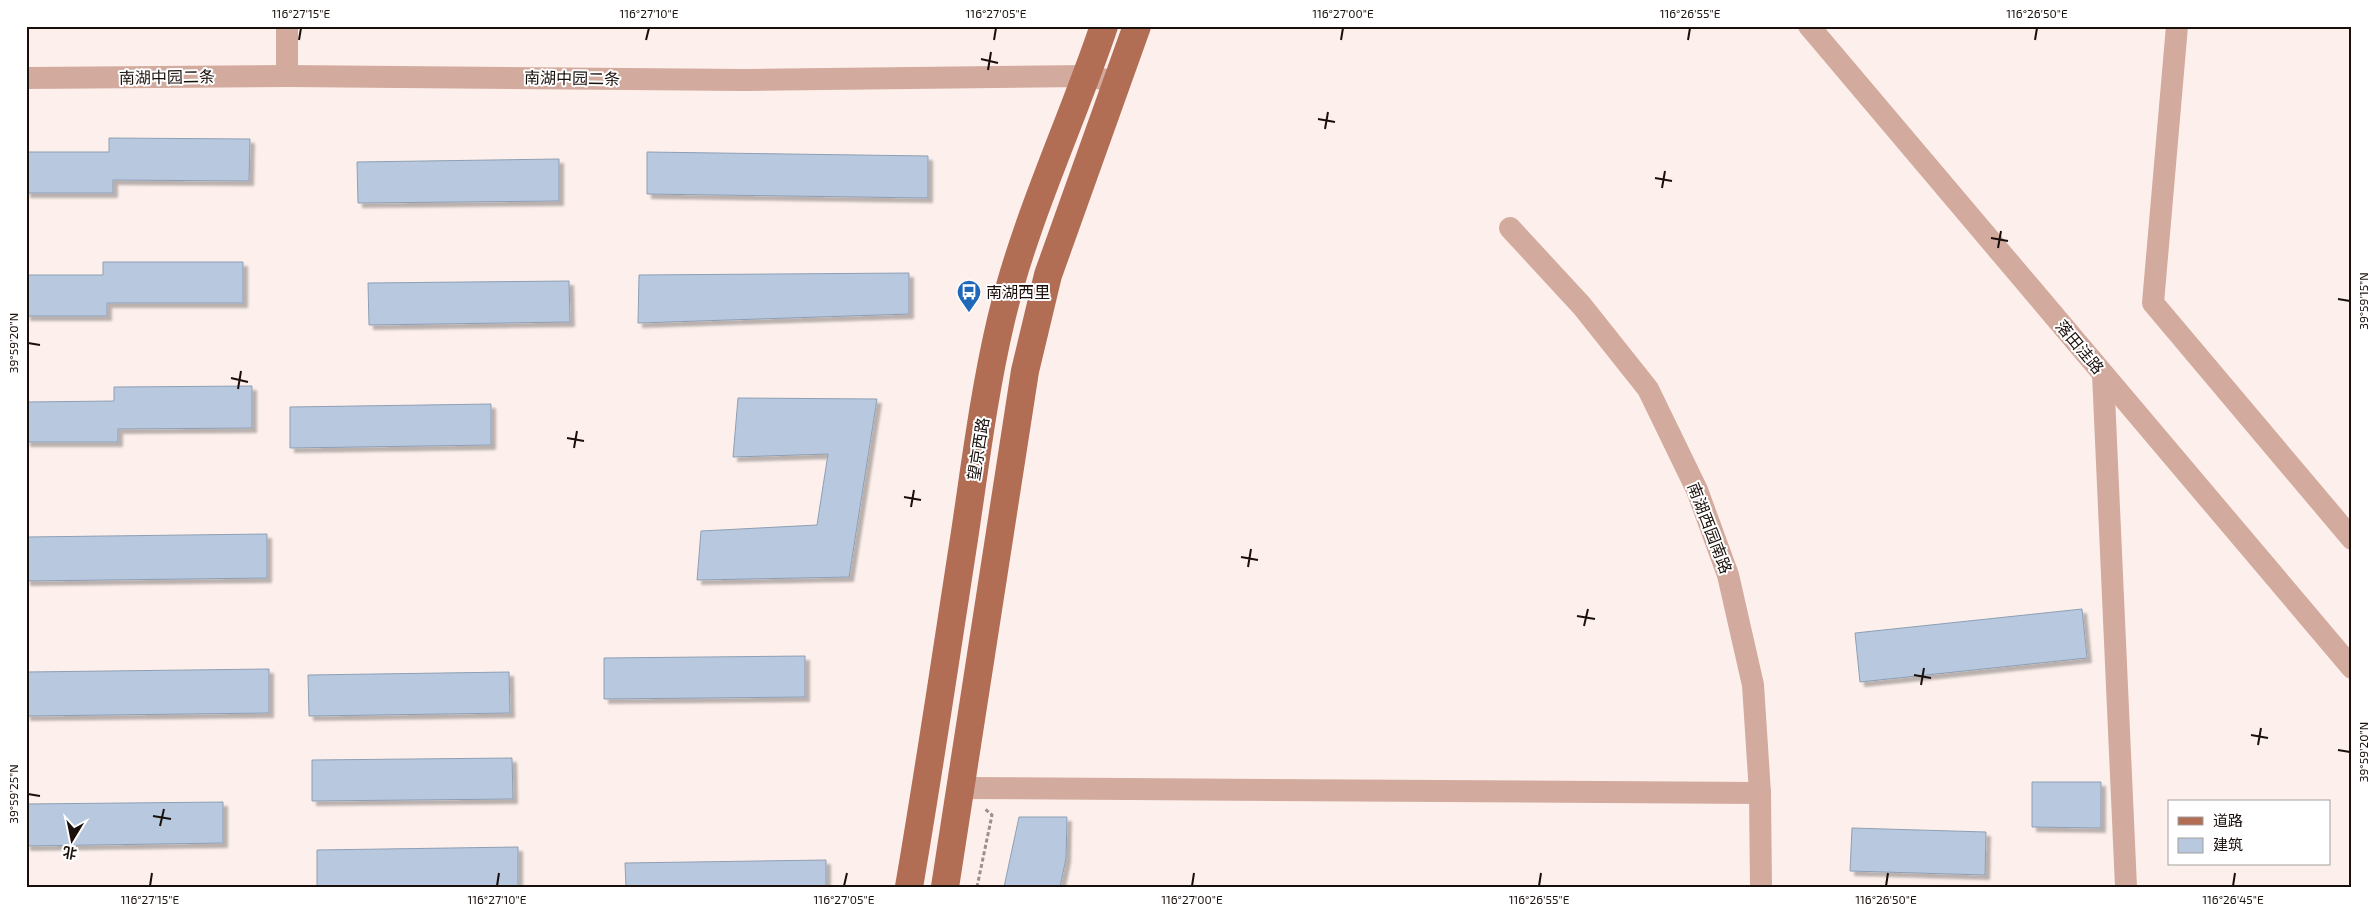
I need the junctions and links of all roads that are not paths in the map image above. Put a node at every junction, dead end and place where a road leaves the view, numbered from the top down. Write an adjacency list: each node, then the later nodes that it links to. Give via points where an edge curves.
1 (288, 26): 6 (street)
2 (1104, 26): 7 (main road, 望京西路)
3 (1137, 26): 9 (main road, 望京西路)
4 (1809, 26): 11 (street, 落田洼路)
5 (2177, 26): 12 (street, via 2153,302)
6 (287, 76): 7 (street, 南湖中园二条, via 745,80); 8 (street, 南湖中园二条)
7 (1087, 76): 9 (street, 南湖中园二条); 16 (main road, 望京西路, via 1049,170 1001,320 973,474)
8 (26, 78)
9 (1117, 82): 14 (main road, 望京西路, via 1048,275 1025,371)
10 (1510, 228): 15 (street, 南湖西园南路, via 1582,306 1648,389 1696,490 1728,575 1753,685)
11 (2103, 374): 13 (street, 落田洼路); 19 (street)
12 (2352, 539)
13 (2352, 668)
14 (962, 788): 15 (street); 17 (main road, 望京西路)
15 (1760, 793): 18 (street, 南湖西园南路)
16 (909, 887)
17 (945, 887)
18 (1761, 887)
19 (2126, 887)

